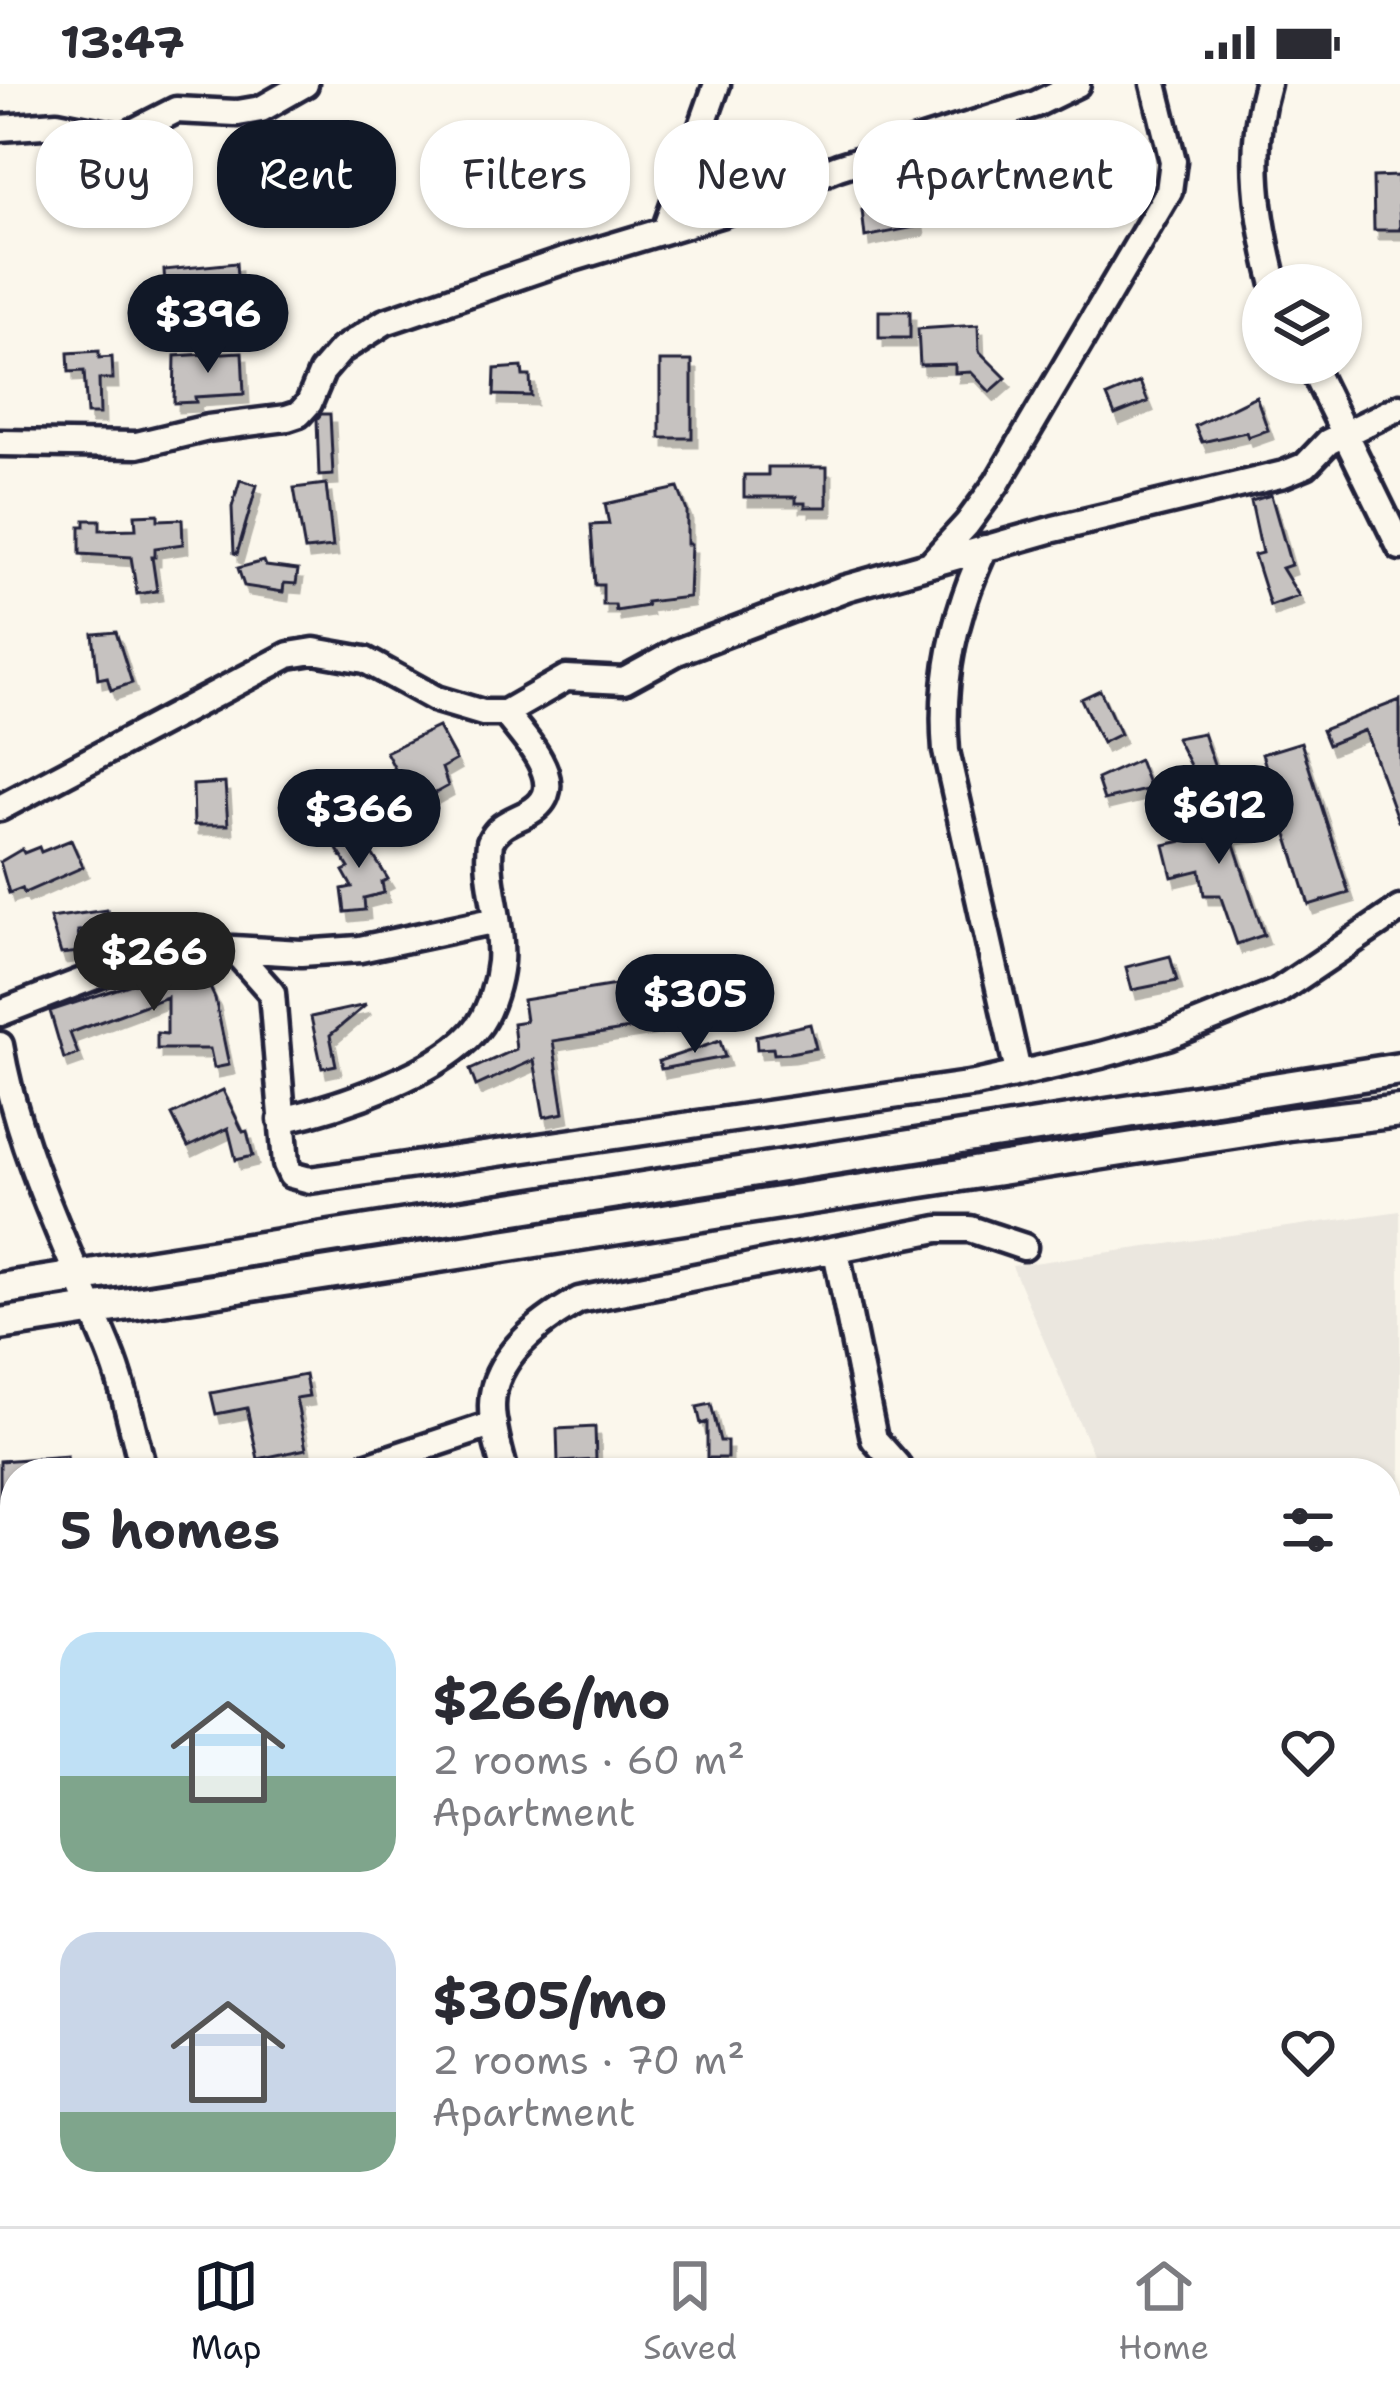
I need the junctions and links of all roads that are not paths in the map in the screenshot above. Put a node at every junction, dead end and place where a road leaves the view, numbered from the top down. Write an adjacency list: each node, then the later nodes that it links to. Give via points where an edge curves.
1 (305, 84): 6 (street, via 261,109 176,110 123,137 57,124)
2 (717, 84): 7 (street)
3 (1077, 84): 7 (street)
4 (1154, 84): 15 (street, via 1173,161 1169,191 997,483)
5 (1267, 84): 8 (street, via 1257,206)
6 (0, 128)
7 (665, 230): 12 (street, via 385,322 341,350 299,414 137,445)
8 (1270, 264)
9 (1320, 384): 11 (street)
10 (1400, 407): 11 (street)
11 (1345, 433): 13 (street); 14 (street, via 1284,474)
12 (0, 443)
13 (1400, 547)
14 (985, 548): 15 (street); 24 (street, via 955,623 943,710)
15 (931, 564): 16 (street, via 782,611 624,680 566,678)
16 (505, 713): 17 (street, via 436,699 365,660 289,655); 19 (street, via 549,779 533,811 490,842)
17 (0, 808)
18 (1400, 909): 24 (street, via 1317,968 1224,1016)
19 (497, 920): 20 (street, via 360,949); 26 (street, via 494,992 464,1040 358,1101)
20 (233, 949): 21 (street, via 134,961); 26 (street, via 272,992)
21 (0, 1013)
22 (0, 1045): 27 (street)
23 (1400, 1069): 30 (main road)
24 (1018, 1072): 26 (street, via 310,1180 288,1170)
25 (1400, 1114): 32 (main road)
26 (281, 1120)
27 (9, 1125): 30 (street)
28 (1024, 1247): 29 (street, via 970,1229 938,1229)
29 (836, 1251): 34 (street, via 579,1300 541,1324 509,1360 493,1396); 38 (street, via 874,1438)
30 (77, 1277): 31 (main road); 32 (street)
31 (0, 1289)
32 (90, 1311): 33 (main road); 35 (street, via 110,1350)
33 (0, 1324)
34 (494, 1424): 36 (street); 37 (street)
35 (140, 1458)
36 (392, 1458)
37 (502, 1458)
38 (891, 1458)

